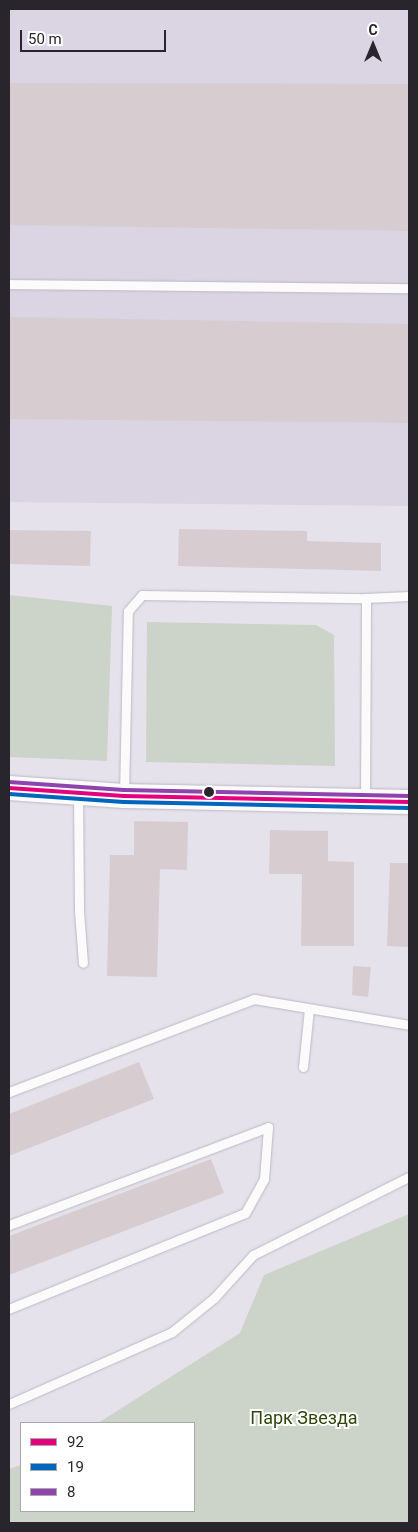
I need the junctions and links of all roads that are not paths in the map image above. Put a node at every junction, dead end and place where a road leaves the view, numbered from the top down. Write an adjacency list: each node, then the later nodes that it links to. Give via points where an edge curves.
1 (9, 284): 2 (lane)
2 (409, 288)
3 (409, 596): 4 (lane)
4 (366, 598): 7 (lane, via 142,595 128,611); 8 (lane)
5 (9, 788): 6 (main road)
6 (78, 793): 7 (main road); 10 (lane)
7 (124, 796): 8 (main road)
8 (365, 801): 9 (main road)
9 (409, 802)
10 (82, 963)
11 (309, 1009): 12 (lane); 13 (lane); 14 (lane, via 254,999)
12 (409, 1025)
13 (303, 1068)
14 (9, 1092)
15 (409, 1177): 18 (lane, via 254,1255 214,1298 172,1332)
16 (9, 1226): 17 (lane, via 268,1127 264,1179 245,1213)
17 (9, 1309)
18 (9, 1404)

